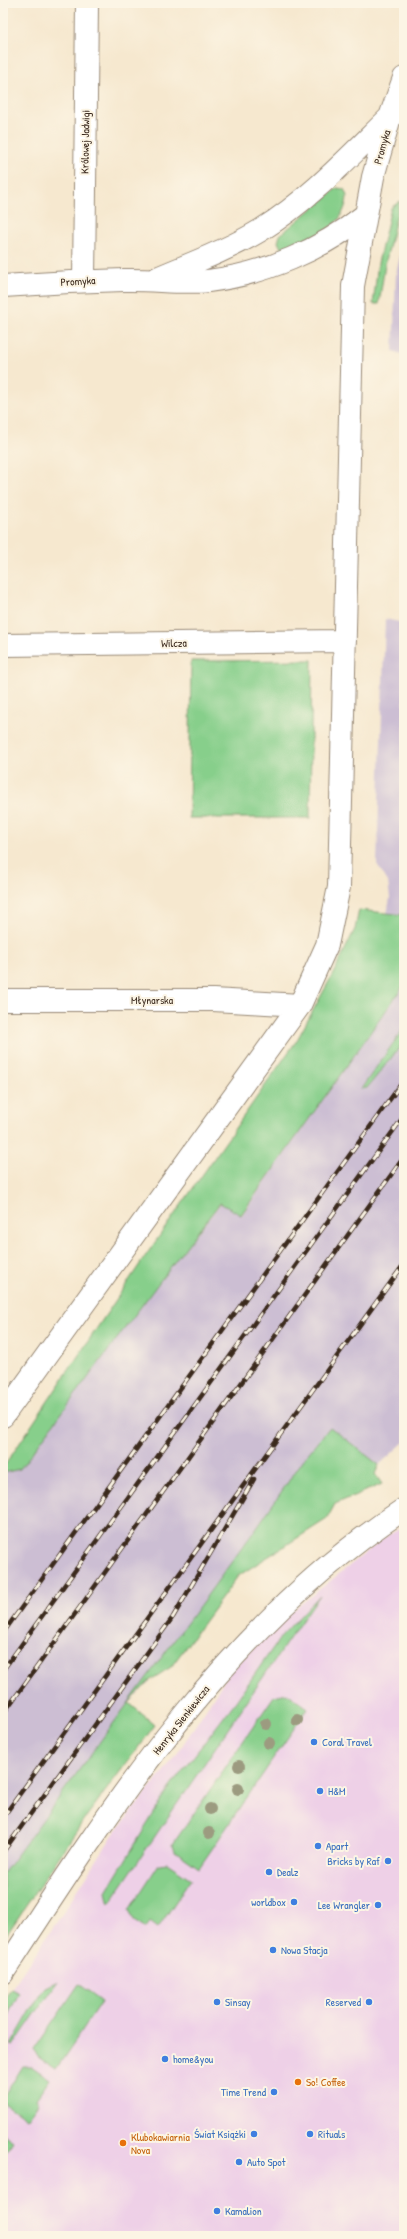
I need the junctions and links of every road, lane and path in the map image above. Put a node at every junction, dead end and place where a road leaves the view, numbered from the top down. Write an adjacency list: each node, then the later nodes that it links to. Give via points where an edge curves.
1 (87, 3): 6 (street, Królowej Jadwigi)
2 (404, 78): 3 (street)
3 (390, 117): 4 (street, Promyka); 5 (street, Promyka, via 298,203 262,229 220,251)
4 (365, 215): 5 (street, Promyka, via 341,234 311,251 261,269 209,281); 8 (street, via 353,286)
5 (154, 279): 6 (street, Promyka)
6 (84, 281): 7 (street, Promyka)
7 (3, 286)
8 (345, 641): 9 (street, Wilcza); 11 (street, via 339,887 327,945)
9 (3, 645)
10 (3, 1000): 11 (street, Młynarska, via 213,1000)
11 (300, 1005): 12 (street)
12 (3, 1416)
13 (404, 1509): 14 (street, Henryka Sienkiewicza, via 361,1540 291,1598 222,1669 141,1772 59,1887)
14 (3, 1973)

